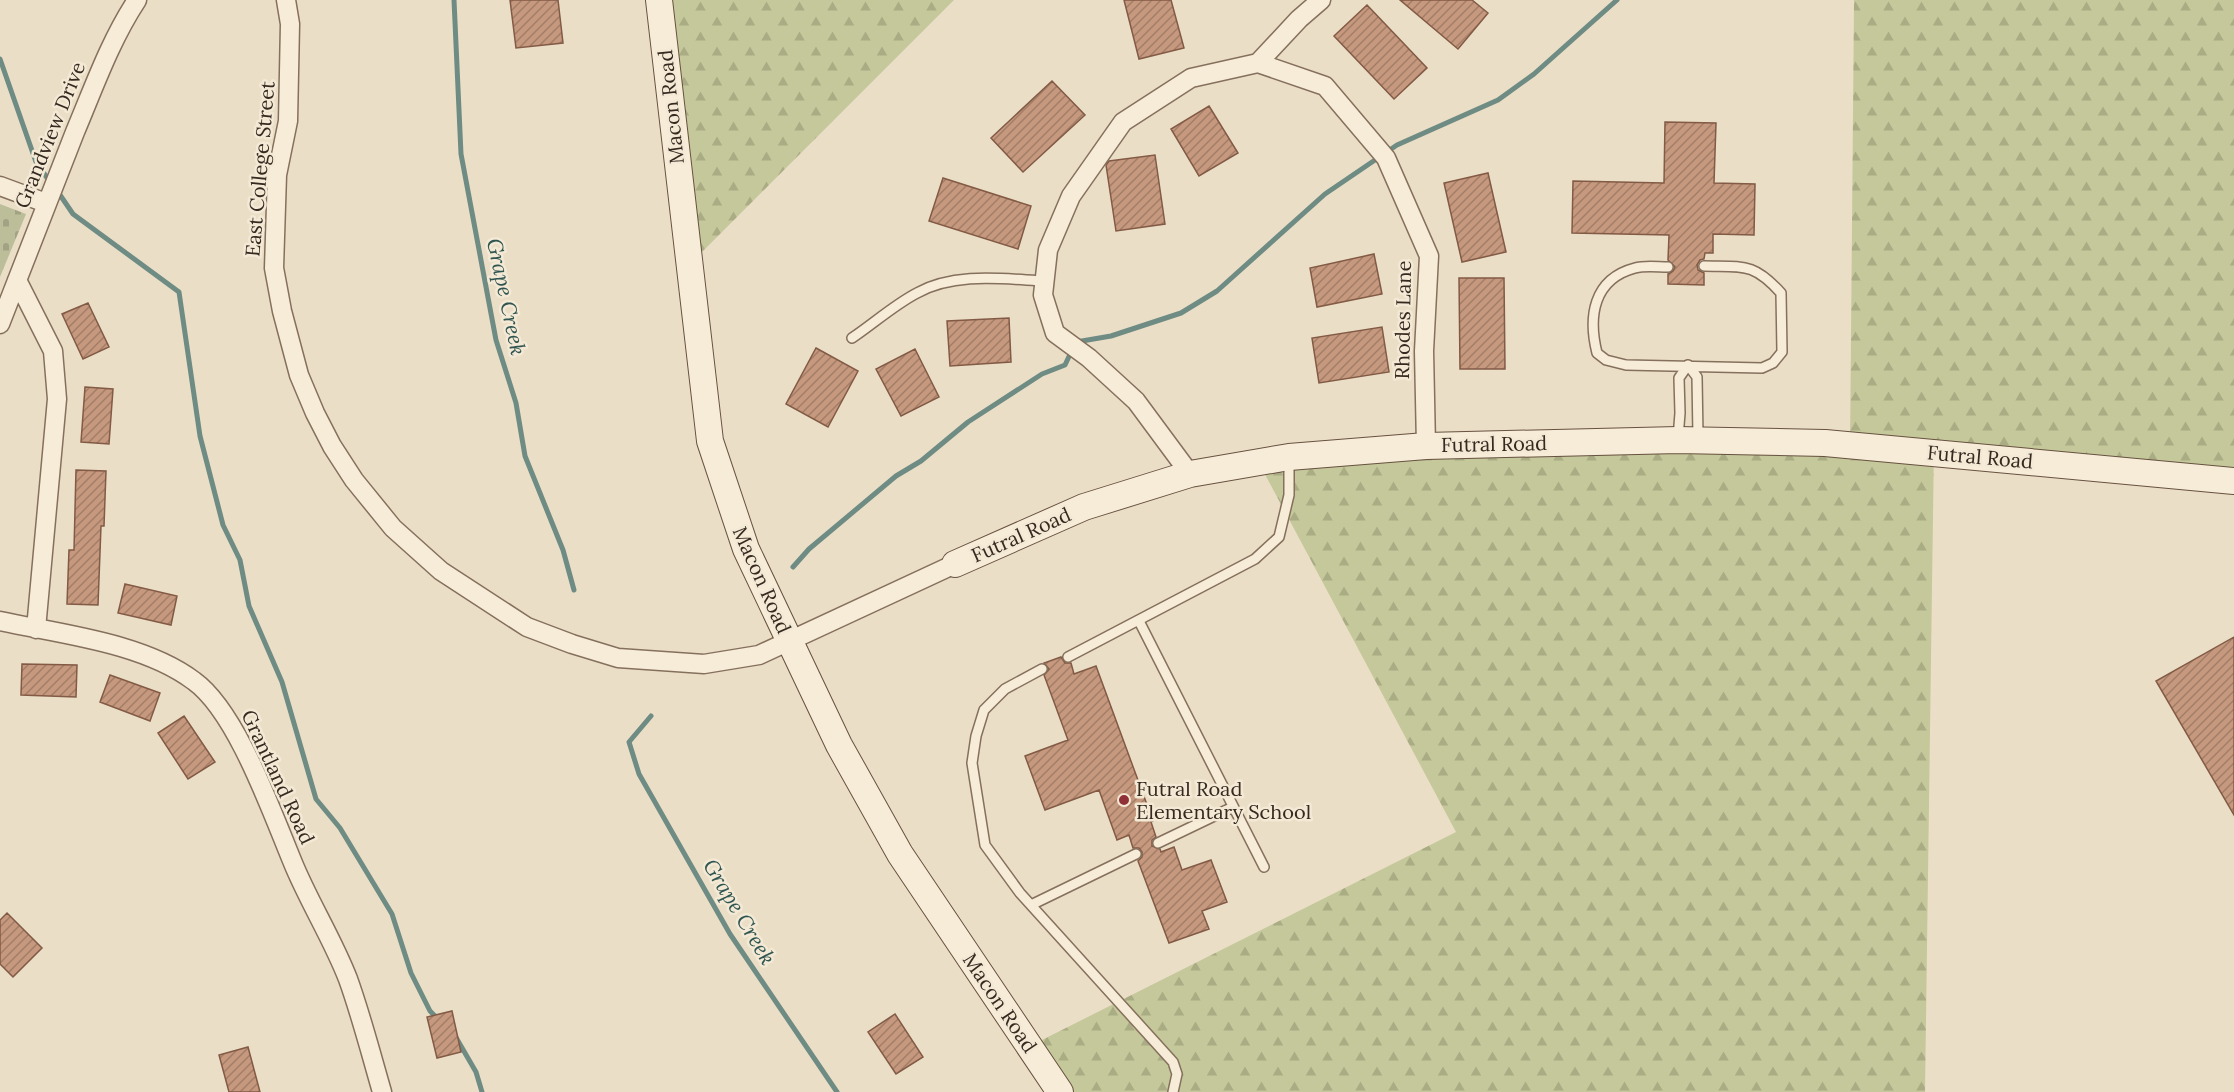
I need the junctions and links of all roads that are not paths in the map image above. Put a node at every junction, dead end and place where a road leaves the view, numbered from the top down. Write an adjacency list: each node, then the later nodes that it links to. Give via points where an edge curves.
1 (137, 0): 7 (street, Grandview Drive, via 104,60)
2 (286, 0): 24 (street, East College Street, via 290,24 288,121 278,175 274,267 299,375 332,446 354,480 393,528 441,571 527,627 618,658 663,662 704,664 735,660)
3 (659, 0): 24 (street, Macon Road, via 710,441 746,549)
4 (1321, 0): 5 (street)
5 (1258, 63): 11 (street, via 1191,78 1123,122 1071,196 1048,250); 16 (street, Rhodes Lane, via 1325,86 1386,158 1429,256 1424,351)
6 (0, 186): 7 (street)
7 (46, 203): 10 (street, Grandview Drive)
8 (1704, 266): 14 (lane, via 1748,267 1777,288 1781,293 1782,352 1762,368)
9 (1668, 267): 14 (lane, via 1635,268 1615,277 1594,304 1593,338 1597,353 1606,360 1626,365)
10 (17, 280): 12 (street, Grandview Drive); 23 (street, via 53,351 57,399)
11 (1045, 281): 13 (lane, via 985,278 945,283 917,293); 18 (street, via 1043,295 1055,333 1136,401)
12 (0, 324)
13 (852, 338)
14 (1688, 365): 15 (lane, via 1697,377); 15 (lane, via 1679,378 1680,413)
15 (1688, 440): 16 (street, Futral Road); 19 (street, Futral Road, via 1856,445)
16 (1426, 446): 17 (street, Futral Road)
17 (1288, 457): 18 (street, Futral Road); 22 (lane, via 1289,495 1279,537 1255,559)
18 (1190, 474): 20 (street, Futral Road, via 1084,507)
19 (2234, 481)
20 (955, 564): 24 (street, Futral Road)
21 (0, 621): 23 (street, Grantland Road)
22 (1139, 621): 25 (lane); 27 (lane)
23 (36, 628): 32 (street, Grantland Road, via 138,651 174,667 215,699 239,741 347,977)
24 (789, 642): 33 (street, Macon Road, via 839,745 900,854)
25 (1068, 657)
26 (1042, 669): 31 (lane, via 1005,688 984,710 972,763 985,845)
27 (1233, 807): 28 (lane); 30 (lane)
28 (1158, 843)
29 (1136, 854): 31 (lane)
30 (1264, 867)
31 (1031, 905): 34 (lane, via 1173,1062)
32 (382, 1092)
33 (1060, 1092)
34 (1173, 1092)

